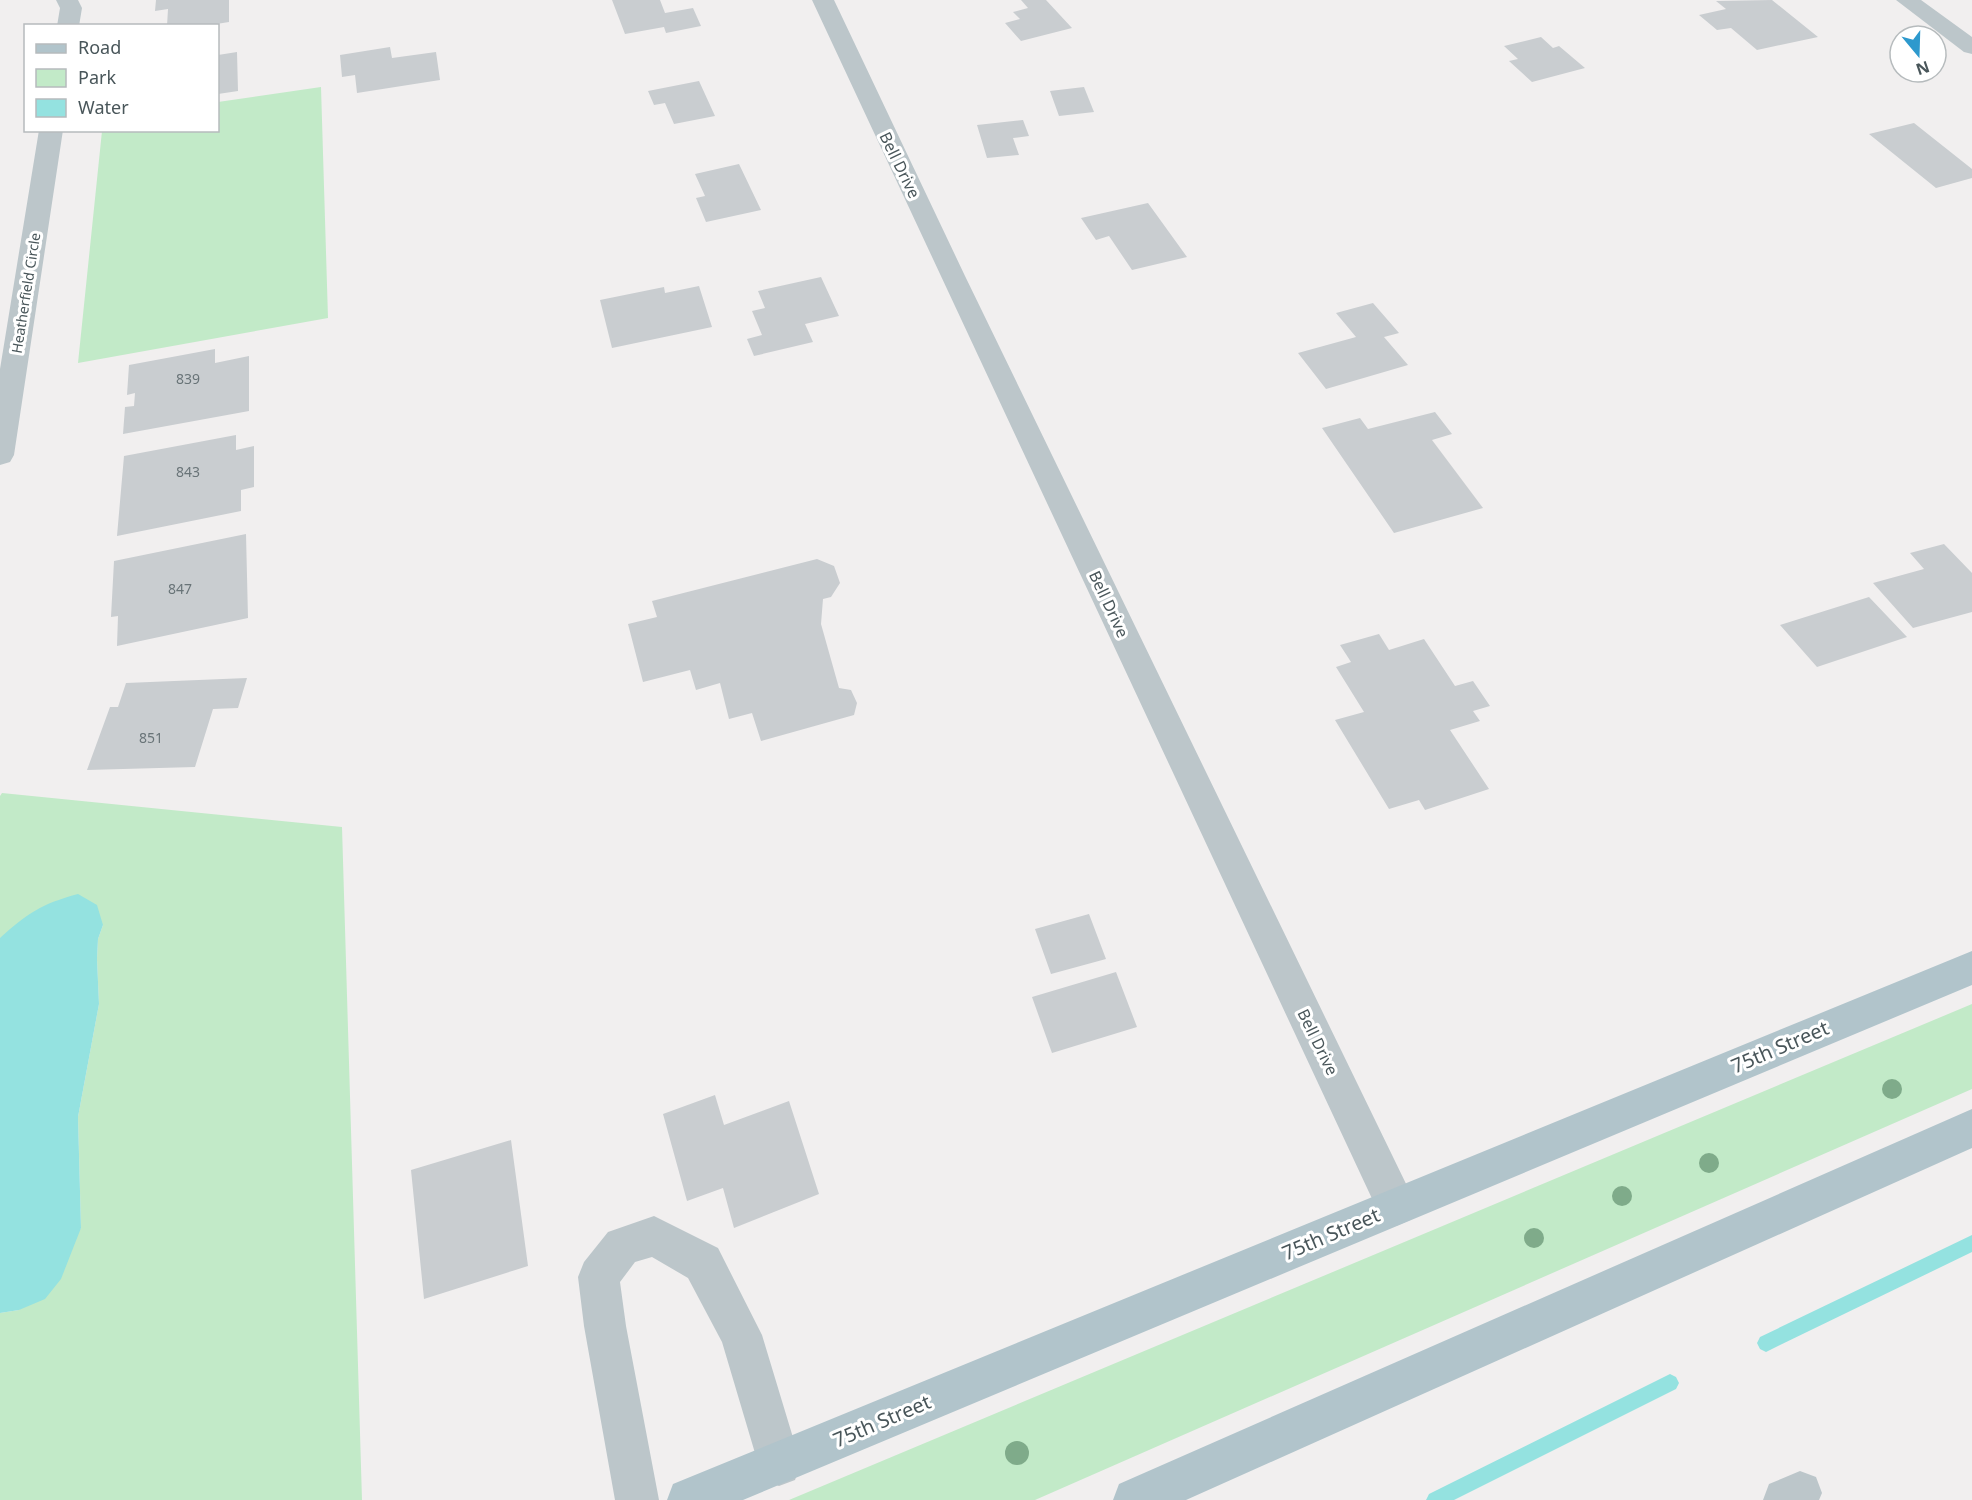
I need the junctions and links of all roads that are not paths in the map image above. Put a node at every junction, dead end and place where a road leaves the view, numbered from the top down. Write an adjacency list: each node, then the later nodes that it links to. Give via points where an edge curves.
1 (67, 0): 4 (street, via 71,8)
2 (823, 0): 10 (street, Bell Drive)
3 (1907, 0): 5 (street)
4 (68, 24)
5 (1972, 47)
6 (51, 132): 7 (street, Heatherfield Circle)
7 (0, 455)
8 (1972, 968): 10 (main road, 75th Street)
9 (1972, 1128): 14 (main road)
10 (1396, 1206): 11 (main road, 75th Street)
11 (779, 1464): 12 (street, via 741,1335 703,1263 654,1236 622,1246 599,1277); 13 (main road, 75th Street)
12 (637, 1500)
13 (689, 1500)
14 (1135, 1500)

